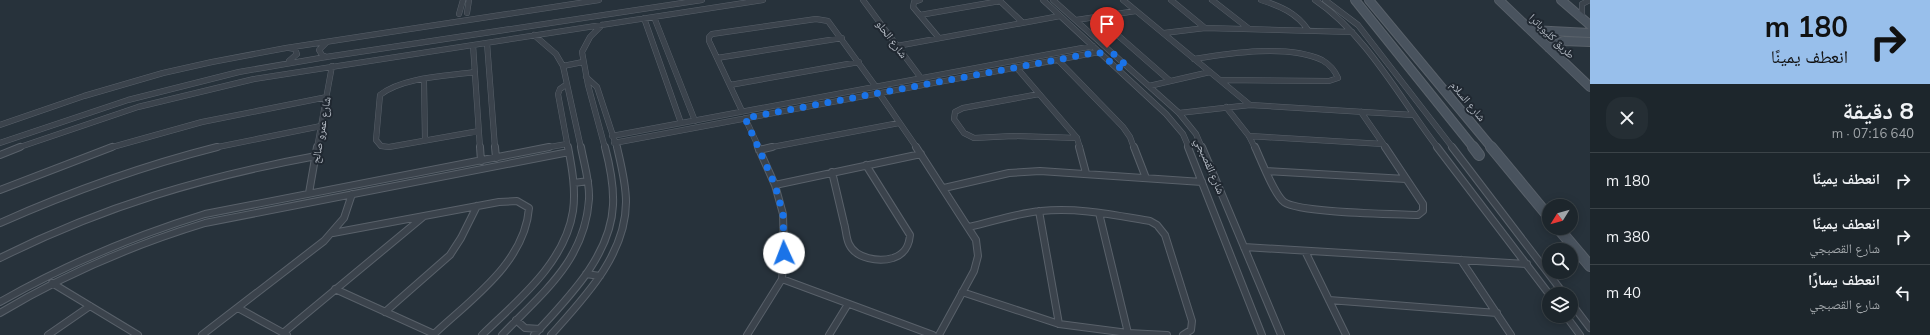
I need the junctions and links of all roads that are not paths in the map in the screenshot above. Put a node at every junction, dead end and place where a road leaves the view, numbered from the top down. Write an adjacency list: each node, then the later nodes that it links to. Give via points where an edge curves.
1 (463, 0): 26 (street)
2 (469, 0): 25 (street)
3 (599, 0): 36 (street)
4 (702, 0): 50 (street)
5 (721, 0): 23 (street)
6 (763, 0): 23 (street)
7 (863, 0): 54 (street, شارع الحلو)
8 (920, 0): 27 (street, via 913,5)
9 (1043, 0): 28 (street, شارع القصبجي)
10 (1053, 0): 34 (street, شارع القصبجي)
11 (1123, 0): 24 (street)
12 (1171, 0): 39 (street)
13 (1212, 0): 40 (street)
14 (1262, 0): 41 (street, via 1291,12)
15 (1315, 0): 43 (street, via 1340,18)
16 (1325, 0): 70 (street, via 1358,25)
17 (1355, 0): 123 (main road)
18 (1369, 0): 149 (main road, شارع السلام)
19 (1499, 0): 42 (main road, طريق كليوباترا)
20 (1561, 0): 32 (main road)
21 (1589, 0): 32 (street, via 1581,5)
22 (1000, 1): 27 (street); 35 (street)
23 (724, 6): 30 (street)
24 (1136, 11): 31 (street); 45 (street)
25 (467, 13)
26 (459, 14)
27 (920, 14): 48 (street)
28 (1060, 16): 35 (street); 55 (street, شارع القصبجي)
29 (438, 17): 36 (street)
30 (654, 17): 33 (street); 102 (street)
31 (1097, 17): 34 (street); 84 (street)
32 (1582, 17): 38 (main road)
33 (644, 18): 37 (street); 103 (street)
34 (1076, 20): 75 (street, شارع القصبجي)
35 (1022, 22): 48 (street)
36 (438, 24): 49 (street)
37 (603, 25): 46 (street); 67 (street, via 585,42)
38 (1590, 25)
39 (1205, 28): 40 (street); 45 (street)
40 (1248, 28): 41 (street)
41 (1308, 30): 43 (street)
42 (1531, 30): 44 (main road); 58 (main road, طريق كليوباترا)
43 (1352, 32): 69 (street)
44 (1590, 33)
45 (1164, 34): 65 (street)
46 (534, 35): 51 (street); 74 (street, via 556,54)
47 (842, 38): 63 (street); 63 (street, via 832,24 816,19 716,33 708,39); 68 (street)
48 (939, 38): 54 (street)
49 (329, 41): 56 (street); 62 (street, via 319,50)
50 (422, 42): 60 (street); 62 (street)
51 (487, 42): 53 (street); 126 (street)
52 (1590, 42): 58 (main road, via 1560,41)
53 (473, 45): 60 (street); 78 (street)
54 (897, 46): 81 (street, شارع الحلو)
55 (1093, 46): 57 (street); 59 (street, شارع القصبجي)
56 (286, 48): 71 (street, via 295,49 297,54 292,60); 72 (street)
57 (1079, 48): 61 (street); 81 (street)
58 (1549, 48): 89 (main road, طريق كليوباترا)
59 (1099, 52): 61 (street); 77 (street, شارع القصبجي)
60 (422, 53): 73 (street)
61 (1086, 54): 66 (street)
62 (326, 57): 71 (street)
63 (717, 58): 86 (street)
64 (194, 59): 72 (street)
65 (1194, 59): 79 (street); 82 (street, via 1262,52 1313,56 1329,65 1338,78 1329,82)
66 (1058, 60): 76 (street); 135 (street, via 1123,126)
67 (583, 62): 74 (street); 80 (street)
68 (859, 62): 86 (street); 87 (street)
69 (1374, 62): 70 (street); 100 (street)
70 (1387, 63): 143 (street)
71 (282, 64): 114 (street, via 207,79 128,100)
72 (194, 66): 105 (street, via 84,96)
73 (332, 66): 92 (street, شارع عمرو صالح); 122 (street, via 254,79 178,96 101,119)
74 (563, 66): 85 (street)
75 (1127, 66): 77 (street); 88 (street, شارع القصبجي)
76 (1016, 67): 90 (street); 91 (street)
77 (1117, 68): 138 (street, شارع القصبجي, via 1175,124 1188,145)
78 (475, 72): 83 (street); 107 (street)
79 (1210, 72): 82 (street); 84 (street)
80 (586, 77): 109 (street, via 597,87); 134 (street)
81 (921, 78): 87 (street)
82 (1220, 80): 95 (street)
83 (424, 81): 113 (street); 113 (street, via 393,86 382,93 376,140 378,145 385,147)
84 (1170, 81): 88 (street)
85 (567, 84): 116 (street, via 558,94); 137 (street)
86 (730, 85): 97 (street)
87 (876, 86): 93 (street)
88 (1149, 86): 99 (street, شارع القصبجي)
89 (1590, 87)
90 (879, 93): 94 (street); 104 (street)
91 (1039, 94): 111 (street); 111 (street, via 963,108 955,112 954,119 964,133 974,138)
92 (327, 97): 106 (street, شارع عمرو صالح); 145 (street, via 256,108 185,125 73,160)
93 (815, 98): 94 (street); 97 (street)
94 (819, 104): 101 (street)
95 (1250, 105): 96 (street); 98 (street)
96 (1226, 107): 99 (street); 110 (street)
97 (742, 112): 102 (street)
98 (1361, 112): 100 (street); 117 (street)
99 (1179, 113): 157 (street, شارع القصبجي, via 1202,145)
100 (1413, 115): 142 (street)
101 (745, 118): 112 (street); 119 (street)
102 (694, 120): 103 (street)
103 (681, 123): 108 (street)
104 (899, 123): 119 (street); 121 (street)
105 (0, 125)
106 (321, 126): 124 (street, شارع عمرو صالح); 153 (street, via 243,140 155,163 101,181)
107 (479, 131): 113 (street); 127 (street)
108 (634, 132): 109 (street); 112 (street)
109 (612, 136): 115 (street)
110 (1249, 136): 117 (street); 129 (street)
111 (1077, 138): 132 (street)
112 (637, 139): 115 (street)
113 (425, 140)
114 (0, 143)
115 (614, 143): 130 (street)
116 (567, 144): 118 (street); 120 (street)
117 (1383, 144): 136 (street)
118 (546, 148): 125 (street); 126 (street)
119 (760, 150): 141 (street)
120 (569, 152): 125 (street); 140 (street)
121 (921, 154): 128 (street); 144 (street)
122 (0, 155)
123 (1479, 155)
124 (316, 156): 146 (street, شارع عمرو صالح); 159 (street, via 219,174 151,194 79,221)
125 (547, 156): 139 (street)
126 (496, 158): 127 (street)
127 (481, 161): 133 (street)
128 (866, 165): 131 (street); 131 (street, via 910,235 909,246 904,253 895,257 874,259 855,251 849,244)
129 (1266, 171): 136 (street); 136 (street, via 1280,197 1298,208 1418,215 1422,212 1423,204)
130 (622, 172): 134 (street); 164 (street, via 626,203 624,220 614,250)
131 (832, 172): 141 (street)
132 (1086, 173): 135 (street); 144 (street, via 1024,171)
133 (409, 174): 139 (street); 146 (street)
134 (610, 174): 163 (street, via 612,210 609,225)
135 (1146, 178): 138 (street)
136 (1406, 179)
137 (588, 181): 140 (street); 180 (street, via 588,214 574,254 561,273)
138 (1202, 182): 201 (street, شارع القصبجي)
139 (408, 183): 147 (street)
140 (574, 183): 191 (street, via 570,227 559,252 548,269)
141 (775, 185): 165 (street, via 783,214)
142 (1467, 185): 143 (street); 161 (street)
143 (1481, 186): 168 (street)
144 (944, 188): 154 (street)
145 (0, 190)
146 (309, 194): 172 (street, via 223,210 155,230 77,261)
147 (352, 194): 155 (street, via 344,219); 166 (street, via 228,217 181,230 111,255)
148 (477, 206): 152 (street); 177 (street, via 462,238 450,255); 190 (street, via 508,201 524,204 529,208 530,215 526,233 501,270)
149 (1542, 209)
150 (1039, 211): 151 (street); 154 (street); 182 (street)
151 (1099, 213): 185 (street); 200 (street, via 1143,218 1162,229 1192,321 1191,330)
152 (424, 216): 155 (street); 169 (street)
153 (0, 223)
154 (969, 227): 170 (street, via 976,240 978,256 974,271)
155 (333, 234): 175 (street)
156 (1564, 235): 162 (main road)
157 (1244, 247): 158 (street); 202 (street, شارع القصبجي)
158 (1305, 251): 160 (street); 171 (street)
159 (0, 258)
160 (1461, 260): 161 (street); 179 (street)
161 (1527, 264): 167 (street)
162 (1590, 266)
163 (586, 274): 164 (street); 184 (street)
164 (600, 276): 194 (street)
165 (782, 279): 173 (street); 195 (street)
166 (52, 283): 174 (street); 176 (street)
167 (1544, 287)
168 (1559, 287)
169 (335, 289): 177 (street); 187 (street)
170 (962, 292): 182 (street); 198 (street)
171 (1330, 300): 179 (street); 203 (street)
172 (0, 302)
173 (848, 304): 196 (street); 197 (street)
174 (90, 306): 186 (street); 188 (street)
175 (238, 308): 187 (street); 189 (street)
176 (0, 312)
177 (385, 312): 190 (street)
178 (1578, 312): 183 (street)
179 (1496, 313): 204 (street)
180 (516, 320): 184 (street, via 525,328); 192 (street)
181 (1571, 323): 205 (street)
182 (1060, 324): 185 (street)
183 (1590, 328)
184 (540, 329): 193 (street)
185 (1128, 333): 199 (street)
186 (132, 334)
187 (285, 334)
188 (48, 335)
189 (202, 335)
190 (434, 335)
191 (482, 335)
192 (502, 335)
193 (534, 335)
194 (552, 335)
195 (747, 335)
196 (829, 335)
197 (933, 335)
198 (939, 335)
199 (1167, 335)
200 (1183, 335)
201 (1262, 335)
202 (1281, 335)
203 (1346, 335)
204 (1511, 335)
205 (1580, 335)

